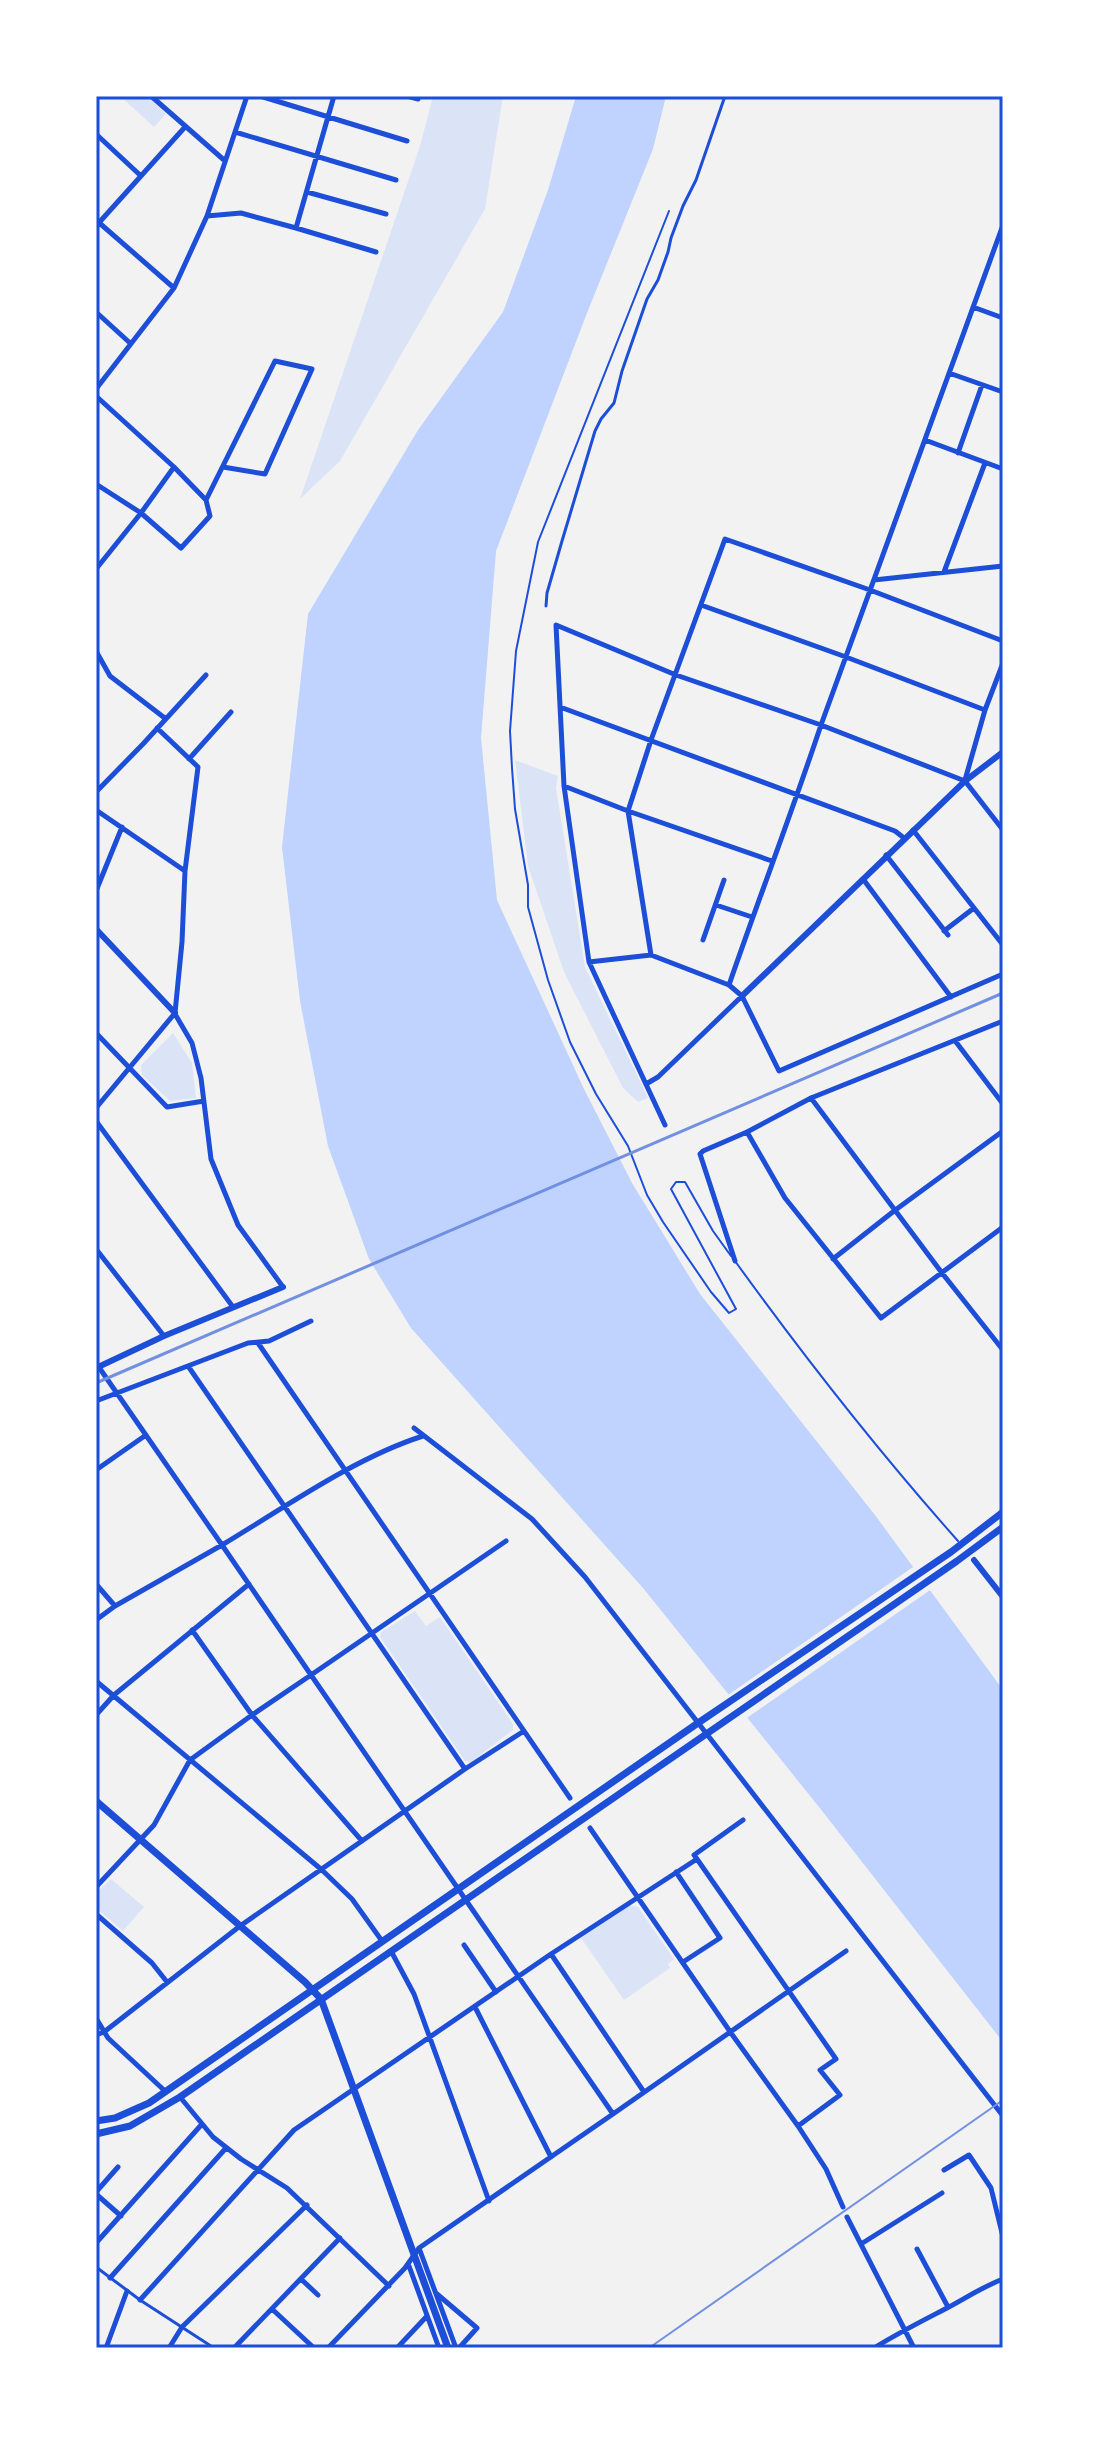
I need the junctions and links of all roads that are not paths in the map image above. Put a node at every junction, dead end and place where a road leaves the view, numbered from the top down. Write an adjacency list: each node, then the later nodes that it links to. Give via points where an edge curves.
1 (151, 96): 9 (street)
2 (247, 96): 10 (street)
3 (260, 96): 8 (street)
4 (334, 96): 8 (street)
5 (407, 96): 7 (street)
6 (725, 96): 52 (street, via 647,299 614,403 595,431)
7 (418, 99)
8 (328, 118): 12 (street); 13 (street)
9 (185, 127): 14 (street); 15 (street)
10 (235, 132): 13 (street); 14 (street)
11 (96, 134): 15 (street)
12 (407, 141)
13 (315, 157): 16 (street); 17 (street)
14 (224, 160): 20 (street)
15 (141, 176): 21 (street)
16 (396, 180)
17 (307, 192): 19 (street); 23 (street)
18 (669, 211): 114 (lane, via 538,542 516,651 512,768 528,907 570,1042 628,1146 657,1213 729,1313 736,1309 671,1189 676,1182 685,1182)
19 (386, 214)
20 (207, 216): 23 (street, via 241,213); 27 (street)
21 (97, 223): 27 (street)
22 (1003, 225): 24 (street)
23 (296, 228): 26 (street)
24 (995, 246): 25 (street); 28 (street)
25 (1003, 249)
26 (376, 252)
27 (174, 288): 31 (street)
28 (973, 307): 30 (street); 32 (street)
29 (96, 312): 31 (street)
30 (1003, 318)
31 (130, 343): 34 (street)
32 (949, 373): 33 (street); 37 (street)
33 (982, 385): 35 (street); 38 (street)
34 (96, 389)
35 (1003, 392)
36 (96, 396): 40 (street)
37 (925, 440): 38 (street); 49 (street)
38 (958, 453): 39 (street)
39 (985, 463): 42 (street); 48 (street)
40 (174, 467): 44 (street); 45 (street)
41 (223, 467): 41 (street, via 275,361 312,369 265,474); 44 (street)
42 (1003, 469)
43 (96, 484): 45 (street)
44 (206, 500): 45 (street, via 210,516 181,548)
45 (141, 513): 46 (street)
46 (97, 565)
47 (1003, 566): 48 (street)
48 (944, 572): 49 (street)
49 (874, 580): 50 (street)
50 (870, 590): 51 (street, via 725,539); 53 (street); 55 (street)
51 (701, 605): 55 (street); 58 (street)
52 (546, 606)
53 (1003, 641)
54 (96, 651): 62 (street, via 110,676)
55 (846, 657): 60 (street); 63 (street)
56 (1003, 663): 60 (street)
57 (206, 675): 62 (street)
58 (676, 675): 59 (street, via 556,625); 63 (street); 65 (street)
59 (560, 707): 65 (street); 69 (street)
60 (985, 710): 68 (street)
61 (231, 712): 67 (street)
62 (166, 719): 64 (street)
63 (821, 725): 68 (street); 71 (street)
64 (157, 728): 67 (street); 70 (street)
65 (651, 740): 71 (street); 73 (street)
66 (1003, 752): 68 (street)
67 (189, 759): 80 (street, via 198,767)
68 (965, 781): 75 (street); 76 (street)
69 (564, 786): 73 (street); 91 (street)
70 (96, 792)
71 (798, 795): 77 (street); 79 (street)
72 (96, 810): 74 (street)
73 (628, 811): 79 (street); 90 (street)
74 (122, 827): 80 (street); 83 (street)
75 (913, 830): 77 (street); 85 (street)
76 (1003, 830)
77 (904, 838): 78 (street)
78 (886, 855): 81 (street); 85 (street, via 946,933)
79 (772, 861): 86 (street)
80 (185, 871): 96 (street)
81 (862, 878): 94 (street); 95 (street)
82 (724, 880): 84 (street)
83 (96, 891)
84 (716, 905): 86 (street); 88 (street)
85 (974, 908): 89 (street)
86 (752, 917): 93 (street)
87 (96, 929): 96 (street)
88 (703, 940)
89 (1003, 945)
90 (651, 955): 91 (street); 93 (street)
91 (589, 962): 101 (street)
92 (1003, 974): 95 (street)
93 (729, 985): 94 (street)
94 (742, 996): 95 (street, via 779,1071); 101 (street)
95 (951, 997)
96 (175, 1013): 100 (street); 103 (street, via 192,1043)
97 (1003, 1021): 99 (street)
98 (96, 1033): 100 (street)
99 (956, 1042): 102 (street); 104 (street)
100 (129, 1068): 103 (street, via 167,1107); 105 (street)
101 (646, 1084): 107 (street)
102 (811, 1098): 109 (street); 110 (street)
103 (204, 1101): 116 (street, via 211,1159 238,1225)
104 (1003, 1104)
105 (96, 1108)
106 (96, 1121): 117 (street)
107 (665, 1125)
108 (1003, 1131): 110 (street)
109 (747, 1132): 113 (street, via 785,1198); 114 (street, via 700,1154)
110 (894, 1211): 113 (street); 115 (street)
111 (1003, 1227): 115 (street)
112 (96, 1249): 119 (street)
113 (833, 1259): 115 (street, via 881,1318)
114 (735, 1261): 135 (lane, via 898,1473)
115 (942, 1273): 121 (street)
116 (283, 1287): 117 (street)
117 (233, 1307): 119 (street)
118 (311, 1321): 120 (street)
119 (164, 1336): 122 (street)
120 (258, 1343): 123 (street); 130 (street)
121 (1003, 1350)
122 (97, 1366): 124 (street)
123 (188, 1366): 124 (street); 131 (street)
124 (118, 1392): 125 (street); 127 (street)
125 (96, 1401)
126 (414, 1428): 128 (street)
127 (146, 1435): 129 (street); 136 (street)
128 (423, 1436): 130 (street); 151 (street, via 532,1519 585,1577)
129 (96, 1470)
130 (346, 1471): 131 (street); 140 (street)
131 (285, 1507): 136 (street); 145 (street)
132 (1003, 1512): 135 (main road)
133 (1003, 1527): 137 (main road)
134 (506, 1541): 140 (street)
135 (961, 1543): 137 (street); 151 (main road)
136 (222, 1545): 139 (street); 142 (street)
137 (971, 1556): 141 (street); 153 (main road)
138 (96, 1584): 142 (street)
139 (249, 1584): 144 (street); 146 (street)
140 (430, 1594): 145 (street); 152 (street)
141 (1003, 1597)
142 (115, 1606): 143 (street)
143 (96, 1620)
144 (192, 1630): 148 (street); 150 (street)
145 (371, 1633): 146 (street); 155 (street)
146 (311, 1675): 150 (street); 158 (street)
147 (96, 1681): 148 (street)
148 (114, 1695): 149 (street); 154 (street)
149 (96, 1715)
150 (252, 1715): 154 (street); 162 (street)
151 (698, 1723): 153 (street); 167 (main road)
152 (524, 1731): 155 (street); 156 (street)
153 (706, 1734): 169 (main road); 195 (street)
154 (190, 1760): 161 (street); 164 (street)
155 (465, 1769): 158 (street)
156 (570, 1798)
157 (96, 1801): 161 (main road)
158 (405, 1813): 162 (street); 167 (street)
159 (743, 1820): 163 (street, via 694,1855)
160 (590, 1828): 168 (street)
161 (142, 1841): 166 (street); 171 (main road)
162 (362, 1841): 164 (street)
163 (697, 1859): 165 (street); 181 (street)
164 (322, 1870): 171 (street); 172 (street, via 352,1899)
165 (676, 1872): 168 (street); 177 (street, via 720,1938)
166 (96, 1887)
167 (458, 1889): 169 (street); 172 (main road)
168 (637, 1896): 176 (street); 177 (street)
169 (465, 1899): 174 (main road); 178 (street)
170 (96, 1914): 179 (street)
171 (240, 1926): 179 (street); 180 (main road)
172 (383, 1942): 180 (main road)
173 (464, 1945): 182 (street)
174 (391, 1951): 183 (main road); 189 (street)
175 (846, 1951): 181 (street)
176 (551, 1954): 178 (street); 192 (street)
177 (683, 1962): 187 (street)
178 (518, 1976): 182 (street); 194 (street)
179 (167, 1982): 186 (street)
180 (313, 1989): 183 (main road); 191 (main road)
181 (790, 1991): 187 (street); 198 (street, via 836,2059 820,2070 840,2095)
182 (496, 1992): 184 (street)
183 (321, 1999): 190 (main road); 193 (main road)
184 (475, 2007): 189 (street); 201 (street)
185 (96, 2018): 186 (street)
186 (104, 2032): 188 (street); 191 (street)
187 (731, 2033): 192 (street); 198 (street)
188 (96, 2035)
189 (430, 2037): 190 (street); 207 (street)
190 (354, 2090): 203 (street, via 294,2130); 217 (main road)
191 (166, 2092): 196 (main road, via 136,2110)
192 (644, 2092): 194 (street)
193 (180, 2097): 197 (street); 199 (main road, via 130,2126)
194 (613, 2114): 201 (street)
195 (1003, 2116)
196 (96, 2121)
197 (202, 2124): 200 (street); 210 (street)
198 (798, 2126): 209 (street)
199 (96, 2134)
200 (226, 2148): 203 (street); 220 (street)
201 (551, 2157): 207 (street)
202 (118, 2167): 205 (street)
203 (258, 2168): 208 (street); 227 (street)
204 (944, 2170): 212 (street, via 969,2155 991,2188)
205 (96, 2193): 210 (street)
206 (942, 2193): 215 (street)
207 (489, 2201): 217 (street)
208 (307, 2205): 213 (street); 231 (street)
209 (843, 2207)
210 (121, 2216): 214 (street)
211 (847, 2217): 215 (street)
212 (1003, 2237)
213 (340, 2238): 221 (street); 223 (street)
214 (96, 2243)
215 (861, 2244): 232 (street)
216 (917, 2249): 228 (street)
217 (417, 2251): 218 (street); 225 (street); 241 (main road)
218 (408, 2265): 223 (street); 230 (street)
219 (96, 2267): 220 (street)
220 (110, 2278): 224 (street)
221 (301, 2279): 226 (street); 229 (street)
222 (1003, 2279): 228 (street)
223 (389, 2286): 238 (street)
224 (127, 2291): 227 (street); 233 (street)
225 (436, 2294): 242 (street); 242 (street, via 477,2328)
226 (318, 2295)
227 (140, 2300): 231 (street)
228 (948, 2307): 232 (street)
229 (272, 2309): 236 (street); 237 (street)
230 (427, 2316): 239 (street); 240 (street)
231 (182, 2327): 234 (street); 235 (street)
232 (904, 2329): 243 (street); 244 (street)
233 (106, 2348)
234 (169, 2348)
235 (214, 2348)
236 (234, 2348)
237 (314, 2348)
238 (328, 2348)
239 (397, 2348)
240 (439, 2348)
241 (448, 2348)
242 (458, 2348)
243 (874, 2348)
244 (914, 2348)

